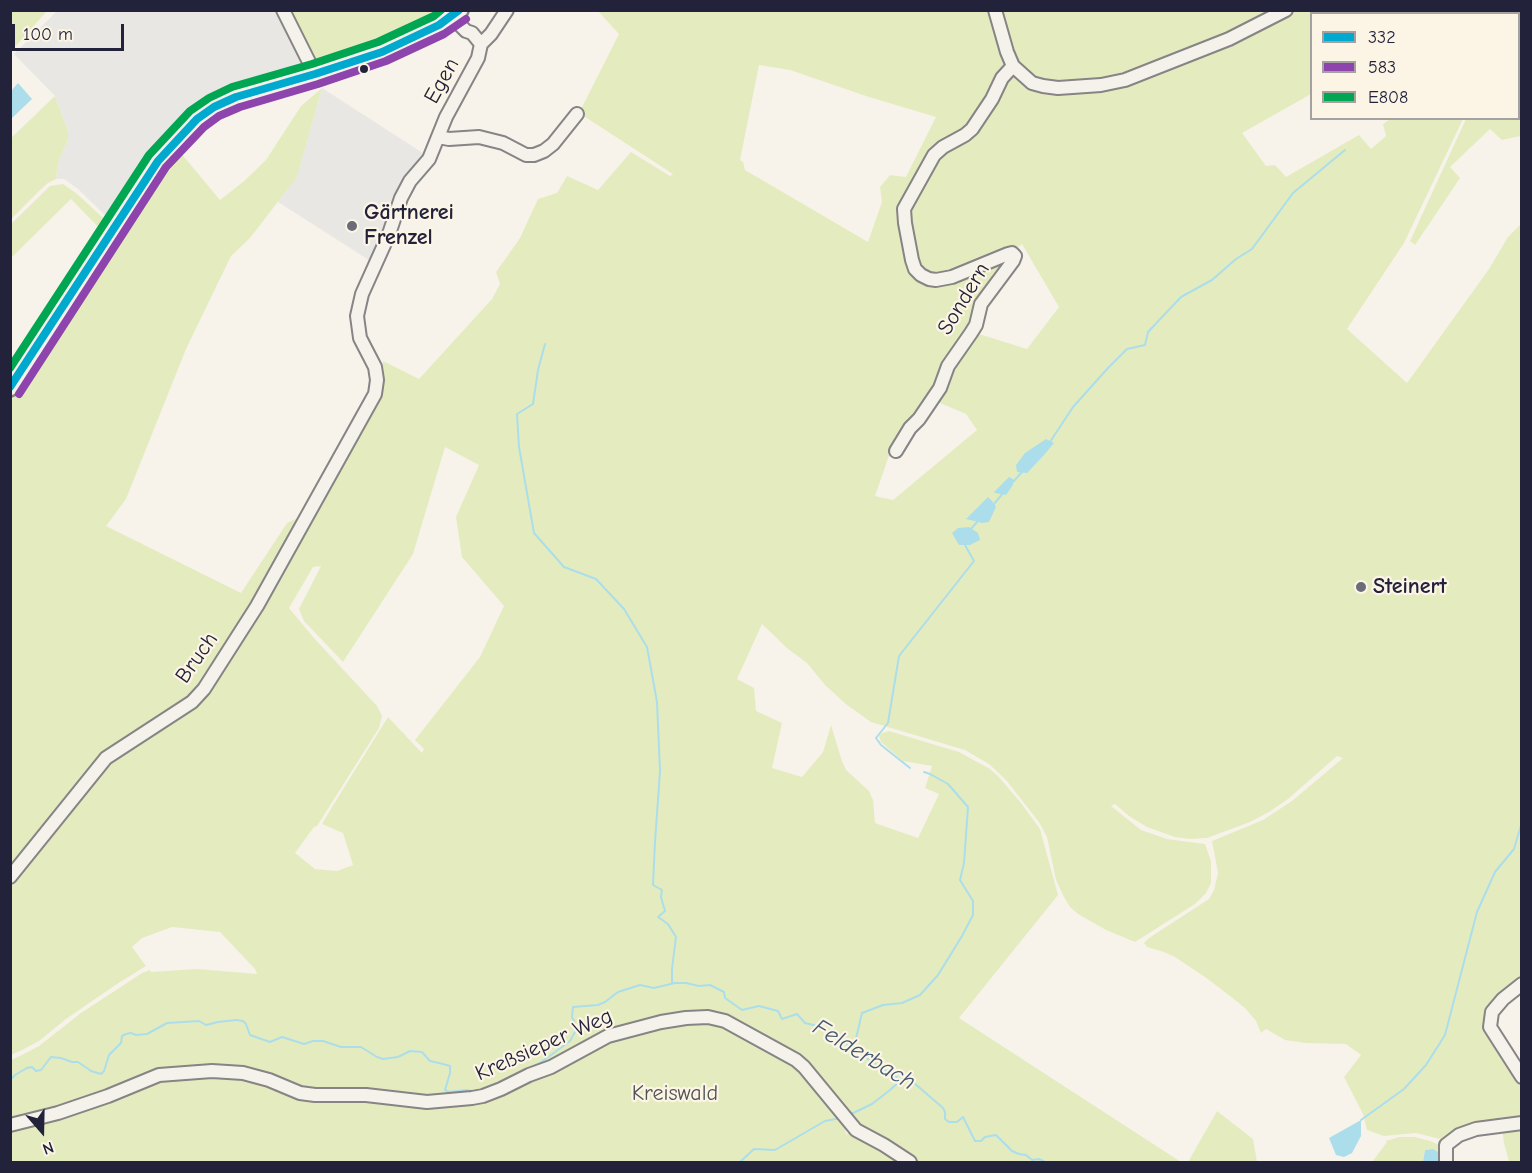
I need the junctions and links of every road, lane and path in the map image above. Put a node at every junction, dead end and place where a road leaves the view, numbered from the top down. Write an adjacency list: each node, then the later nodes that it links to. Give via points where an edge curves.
1 (282, 10): 8 (street)
2 (507, 10): 6 (street, Egen)
3 (995, 10): 7 (street)
4 (1286, 10): 7 (street, via 1229,39 1125,80 1101,85 1043,86 1026,79)
5 (458, 13): 6 (street, Egen, via 466,31); 8 (main road, via 382,52)
6 (482, 44): 10 (street, Egen)
7 (1013, 66): 13 (street, Sondern, via 972,129 934,155 904,209 915,269 929,279 952,277 1012,253 1015,258 981,304 976,325 948,366 940,388)
8 (315, 74): 11 (main road, via 223,103 180,136 158,161)
9 (577, 114): 10 (street, Egen, via 553,144 534,155 479,137)
10 (438, 137): 12 (street, Egen, via 429,159 410,180 401,198 362,294 357,316 360,338 375,367 377,380 375,394)
11 (10, 388)
12 (345, 447): 14 (street, Bruch, via 257,606 204,689 192,702 106,758)
13 (896, 451)
14 (10, 877)
15 (1521, 984): 16 (street, via 1492,1012 1490,1027)
16 (1521, 1077)
17 (1521, 1123): 20 (street, via 1459,1135 1446,1145)
18 (10, 1125): 19 (street, Kreßsieper Weg, via 58,1113 159,1075 212,1071 243,1073 315,1095 366,1095 427,1102 472,1098 551,1067 608,1036 670,1021 708,1017 725,1021 796,1060 856,1130)
19 (910, 1162)
20 (1446, 1162)

